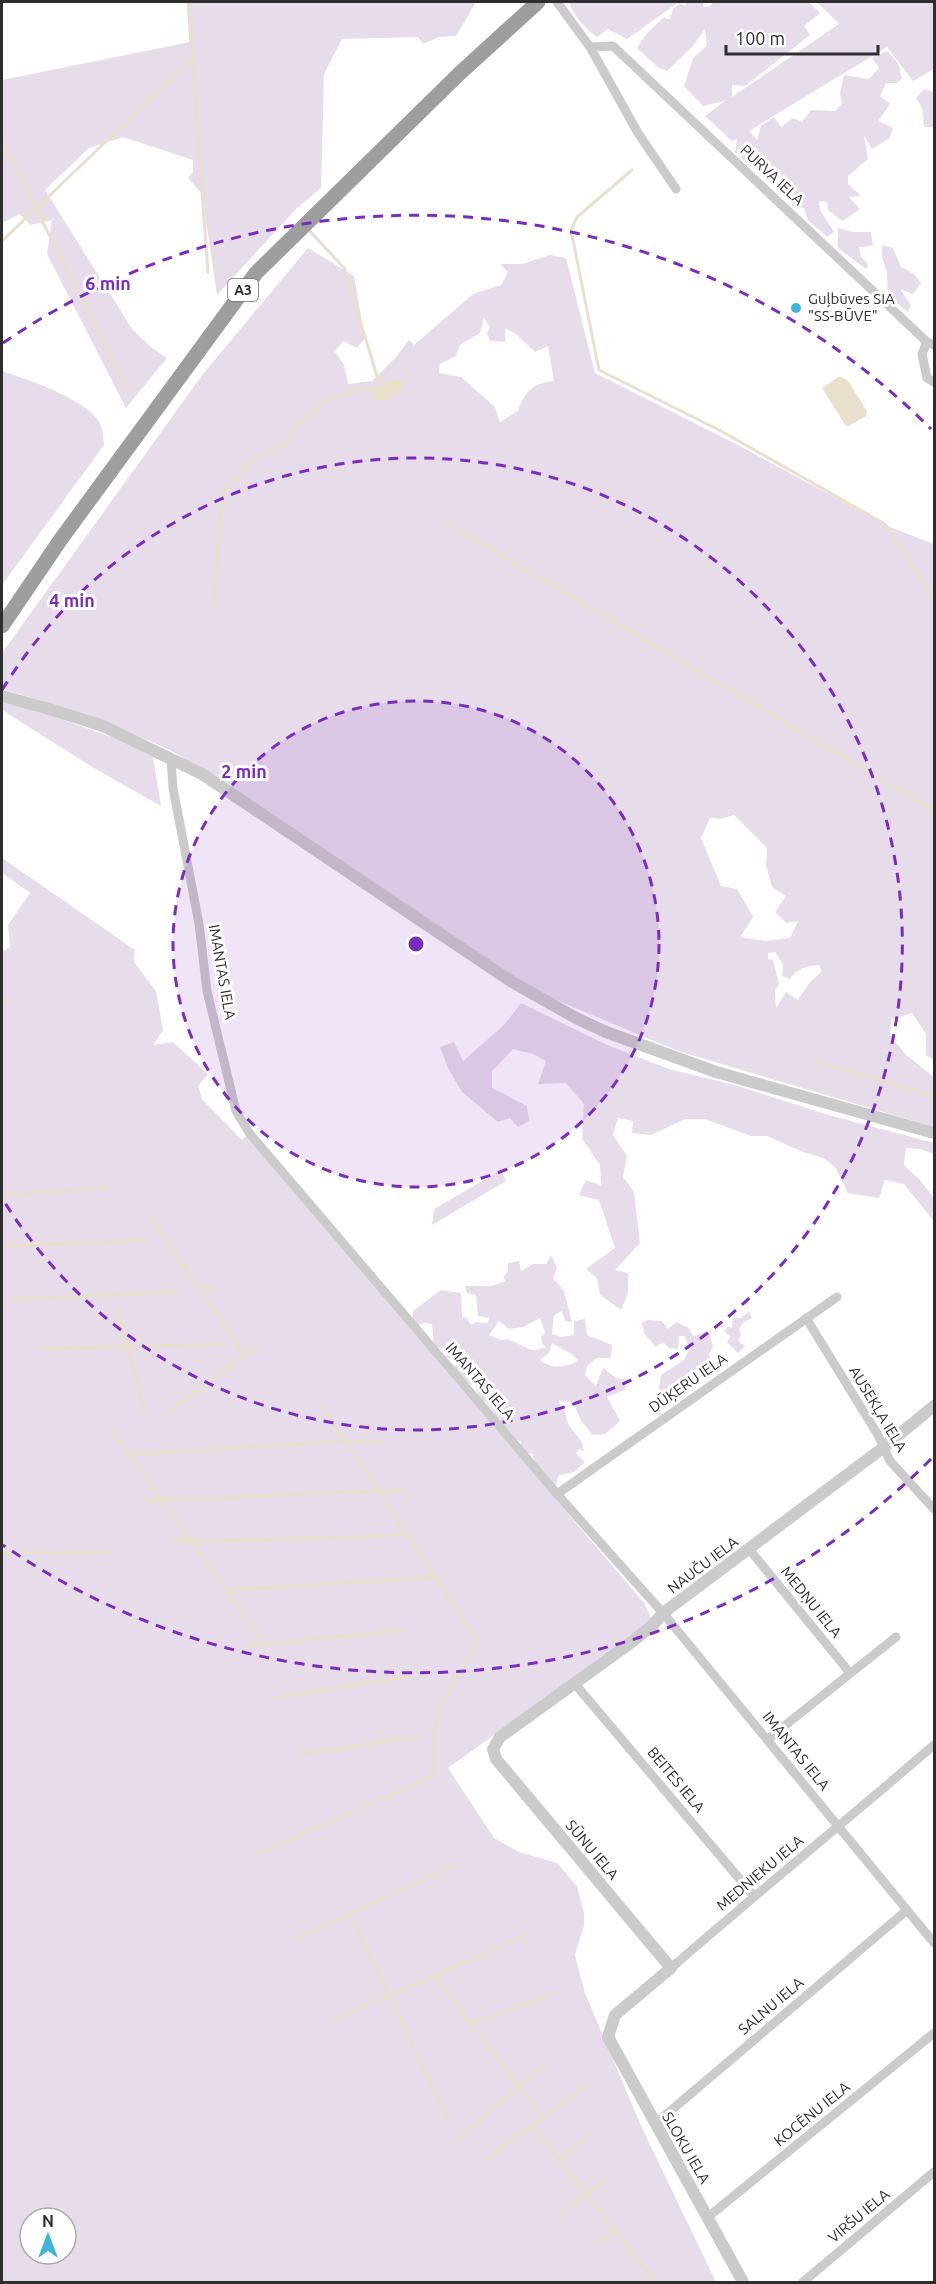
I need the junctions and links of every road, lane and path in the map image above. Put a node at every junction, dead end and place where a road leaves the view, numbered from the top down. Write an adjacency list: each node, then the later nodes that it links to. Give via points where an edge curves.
1 (538, 2): 7 (highway, A3, via 256,273)
2 (557, 2): 3 (street)
3 (590, 47): 4 (street, via 638,133); 5 (street, PURVA IELA, via 613,46)
4 (676, 189)
5 (931, 343): 6 (street, PURVA IELA, via 922,354 927,378)
6 (934, 382)
7 (2, 626)
8 (2, 696): 9 (street, via 103,726)
9 (171, 759): 10 (street, via 202,774 512,982 576,1018 716,1072); 15 (street, IMANTAS IELA, via 207,991 236,1112 250,1134)
10 (934, 1133)
11 (837, 1297): 12 (street, DŪĶERU IELA)
12 (806, 1318): 14 (street, AUSEKĻA IELA); 15 (street, DŪĶERU IELA)
13 (934, 1406): 14 (street, NAUČU IELA)
14 (884, 1447): 16 (street, AUSEKĻA IELA, via 890,1461); 17 (street, NAUČU IELA)
15 (557, 1494): 18 (street, IMANTAS IELA)
16 (934, 1509)
17 (749, 1549): 18 (street, NAUČU IELA); 20 (street, MEDŅU IELA)
18 (663, 1614): 21 (street, NAUČU IELA); 22 (street, IMANTAS IELA)
19 (896, 1637): 20 (street)
20 (850, 1673): 22 (street)
21 (575, 1684): 24 (street, NAUČU IELA, via 500,1737); 26 (street, BEITES IELA)
22 (768, 1739): 25 (street, IMANTAS IELA)
23 (934, 1745): 25 (street, MEDNIEKU IELA)
24 (493, 1749): 29 (street, SŪNU IELA, via 496,1759)
25 (839, 1827): 26 (street, MEDNIEKU IELA); 27 (street, IMANTAS IELA)
26 (754, 1896): 29 (street, MEDNIEKU IELA)
27 (906, 1911): 28 (street, IMANTAS IELA); 32 (street, SALNU IELA)
28 (934, 1943)
29 (671, 1968): 30 (street, MEDNIEKU IELA, via 615,2015)
30 (609, 2028): 32 (street, SLOKU IELA, via 608,2037)
31 (934, 2033): 34 (street, KOCĒNU IELA)
32 (655, 2124): 34 (street, SLOKU IELA)
33 (934, 2172): 36 (street, VIRŠU IELA)
34 (708, 2217): 35 (street, SLOKU IELA)
35 (743, 2283)
36 (803, 2283)

